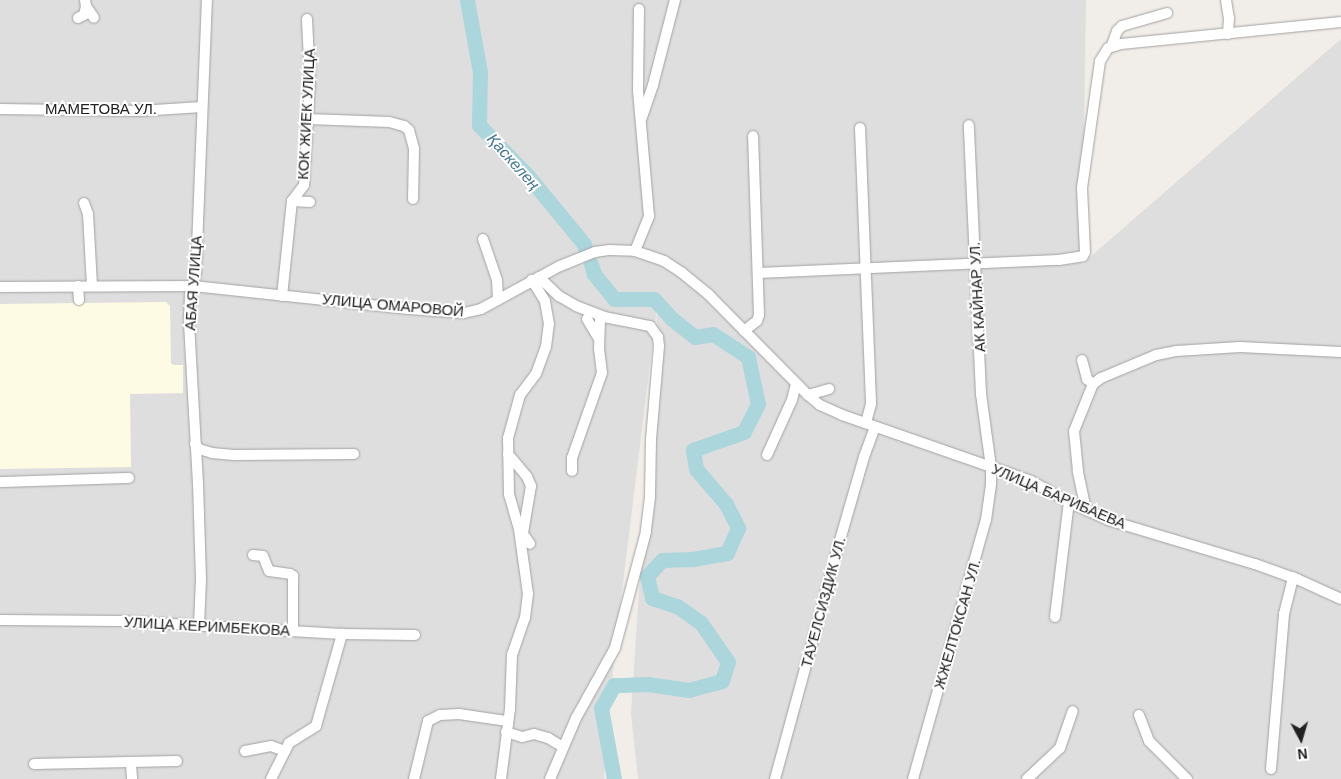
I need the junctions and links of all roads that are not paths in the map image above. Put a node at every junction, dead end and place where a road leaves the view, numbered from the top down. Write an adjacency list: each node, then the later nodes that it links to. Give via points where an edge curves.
1 (207, 0): 13 (street, АБАЯ УЛИЦА)
2 (675, 0): 15 (street)
3 (1226, 0): 11 (street, via 1230,18)
4 (86, 3): 7 (street, via 84,15); 8 (street)
5 (640, 9): 15 (street, via 638,90)
6 (1167, 13): 12 (street, via 1122,26)
7 (78, 18)
8 (94, 18)
9 (307, 20): 16 (street, КОК ЖИЕК УЛИЦА, via 310,56)
10 (1341, 22): 11 (street)
11 (1228, 34): 12 (street)
12 (1112, 45): 26 (street, via 1100,61 1090,126 1082,188 1084,254 1059,260)
13 (202, 107): 14 (street, МАМЕТОВА УЛ.); 33 (street, АБАЯ УЛИЦА)
14 (0, 109)
15 (642, 118): 25 (street, via 649,216)
16 (308, 119): 20 (street, via 389,122 404,126 414,149); 21 (street, КОК ЖИЕК УЛИЦА, via 304,185)
17 (969, 125): 26 (street, АК КАЙНАР УЛ.)
18 (860, 128): 27 (street, ТАУЕЛСИЗДИК УЛ.)
19 (753, 136): 28 (street)
20 (412, 199)
21 (292, 201): 22 (street); 34 (street, КОК ЖИЕК УЛИЦА)
22 (310, 202)
23 (84, 203): 32 (street, via 88,214)
24 (483, 239): 36 (street, via 497,280)
25 (635, 251): 29 (street, УЛИЦА ОМАРОВОЙ, via 595,252); 39 (street, УЛИЦА ОМАРОВОЙ, via 664,261 681,272)
26 (975, 263): 27 (street); 54 (street, АК КАЙНАР УЛ., via 982,412)
27 (867, 268): 28 (street); 49 (street, ТАУЕЛСИЗДИК УЛ.)
28 (758, 274): 39 (street, via 759,315)
29 (536, 278): 36 (street, УЛИЦА ОМАРОВОЙ); 37 (street, via 559,296); 52 (street, via 548,312 546,347 536,374 520,395 508,438)
30 (0, 286): 31 (street, УЛИЦА ОМАРОВОЙ)
31 (78, 286): 32 (street, УЛИЦА ОМАРОВОЙ); 35 (street)
32 (92, 286): 33 (street, УЛИЦА ОМАРОВОЙ)
33 (193, 286): 34 (street, УЛИЦА ОМАРОВОЙ); 50 (street, АБАЯ УЛИЦА, via 188,388)
34 (282, 296): 36 (street, УЛИЦА ОМАРОВОЙ, via 458,312 481,309)
35 (78, 300)
36 (498, 300)
37 (600, 316): 41 (street); 75 (street, via 650,326 658,337 650,497 646,532 616,648 576,718)
38 (586, 319): 41 (street)
39 (744, 331): 45 (street, УЛИЦА ОМАРОВОЙ)
40 (1241, 336): 42 (street)
41 (599, 343): 55 (street, via 602,373 572,458)
42 (1240, 347): 43 (street); 46 (street, via 1156,355)
43 (1341, 352)
44 (1082, 360): 46 (street, via 1087,379)
45 (796, 384): 48 (street, УЛИЦА ОМАРОВОЙ); 53 (street)
46 (1093, 384): 59 (street, via 1074,431)
47 (829, 389): 48 (street)
48 (808, 395): 49 (street, УЛИЦА БАРИБАЕВА, via 820,404)
49 (871, 425): 54 (street, УЛИЦА БАРИБАЕВА); 82 (street, ТАУЕЛСИЗДИК УЛ.)
50 (194, 444): 51 (street, via 212,453 234,455); 67 (street, АБАЯ УЛИЦА, via 201,579)
51 (354, 454)
52 (508, 454): 60 (street, via 509,495); 60 (street, via 531,486)
53 (767, 455)
54 (991, 468): 58 (street, УЛИЦА БАРИБАЕВА, via 1031,481); 88 (street, ЖЖЕЛТОКСАН УЛ., via 986,520)
55 (572, 471)
56 (129, 478): 57 (street)
57 (0, 482)
58 (1069, 502): 59 (street, УЛИЦА БАРИБАЕВА); 65 (street)
59 (1086, 510): 63 (street, УЛИЦА БАРИБАЕВА, via 1108,520)
60 (521, 531): 61 (street); 73 (street, via 528,594 526,613 512,655)
61 (530, 544)
62 (253, 555): 68 (street, via 263,556 269,571 293,576)
63 (1292, 577): 64 (street, УЛИЦА БАРИБАЕВА); 81 (street, via 1284,614)
64 (1341, 599)
65 (1056, 616)
66 (0, 620): 67 (street, УЛИЦА КЕРИМБЕКОВА)
67 (199, 625): 68 (street, УЛИЦА КЕРИМБЕКОВА)
68 (293, 630): 69 (street, УЛИЦА КЕРИМБЕКОВА)
69 (342, 634): 70 (street, УЛИЦА КЕРИМБЕКОВА); 77 (street, via 316,726 289,743)
70 (415, 634)
71 (1073, 711): 89 (street, via 1060,748)
72 (1139, 715): 90 (street, via 1149,741)
73 (507, 721): 74 (street); 85 (street, via 450,714 440,714 428,721)
74 (506, 732): 75 (street, via 522,737 534,734); 86 (street)
75 (563, 748): 87 (street)
76 (245, 751): 77 (street, via 270,746)
77 (285, 751): 84 (street)
78 (177, 761): 80 (street)
79 (34, 764): 80 (street)
80 (130, 764): 83 (street)
81 (1271, 769)
82 (778, 778)
83 (132, 779)
84 (270, 779)
85 (414, 779)
86 (501, 779)
87 (550, 779)
88 (913, 779)
89 (1027, 779)
90 (1187, 779)

